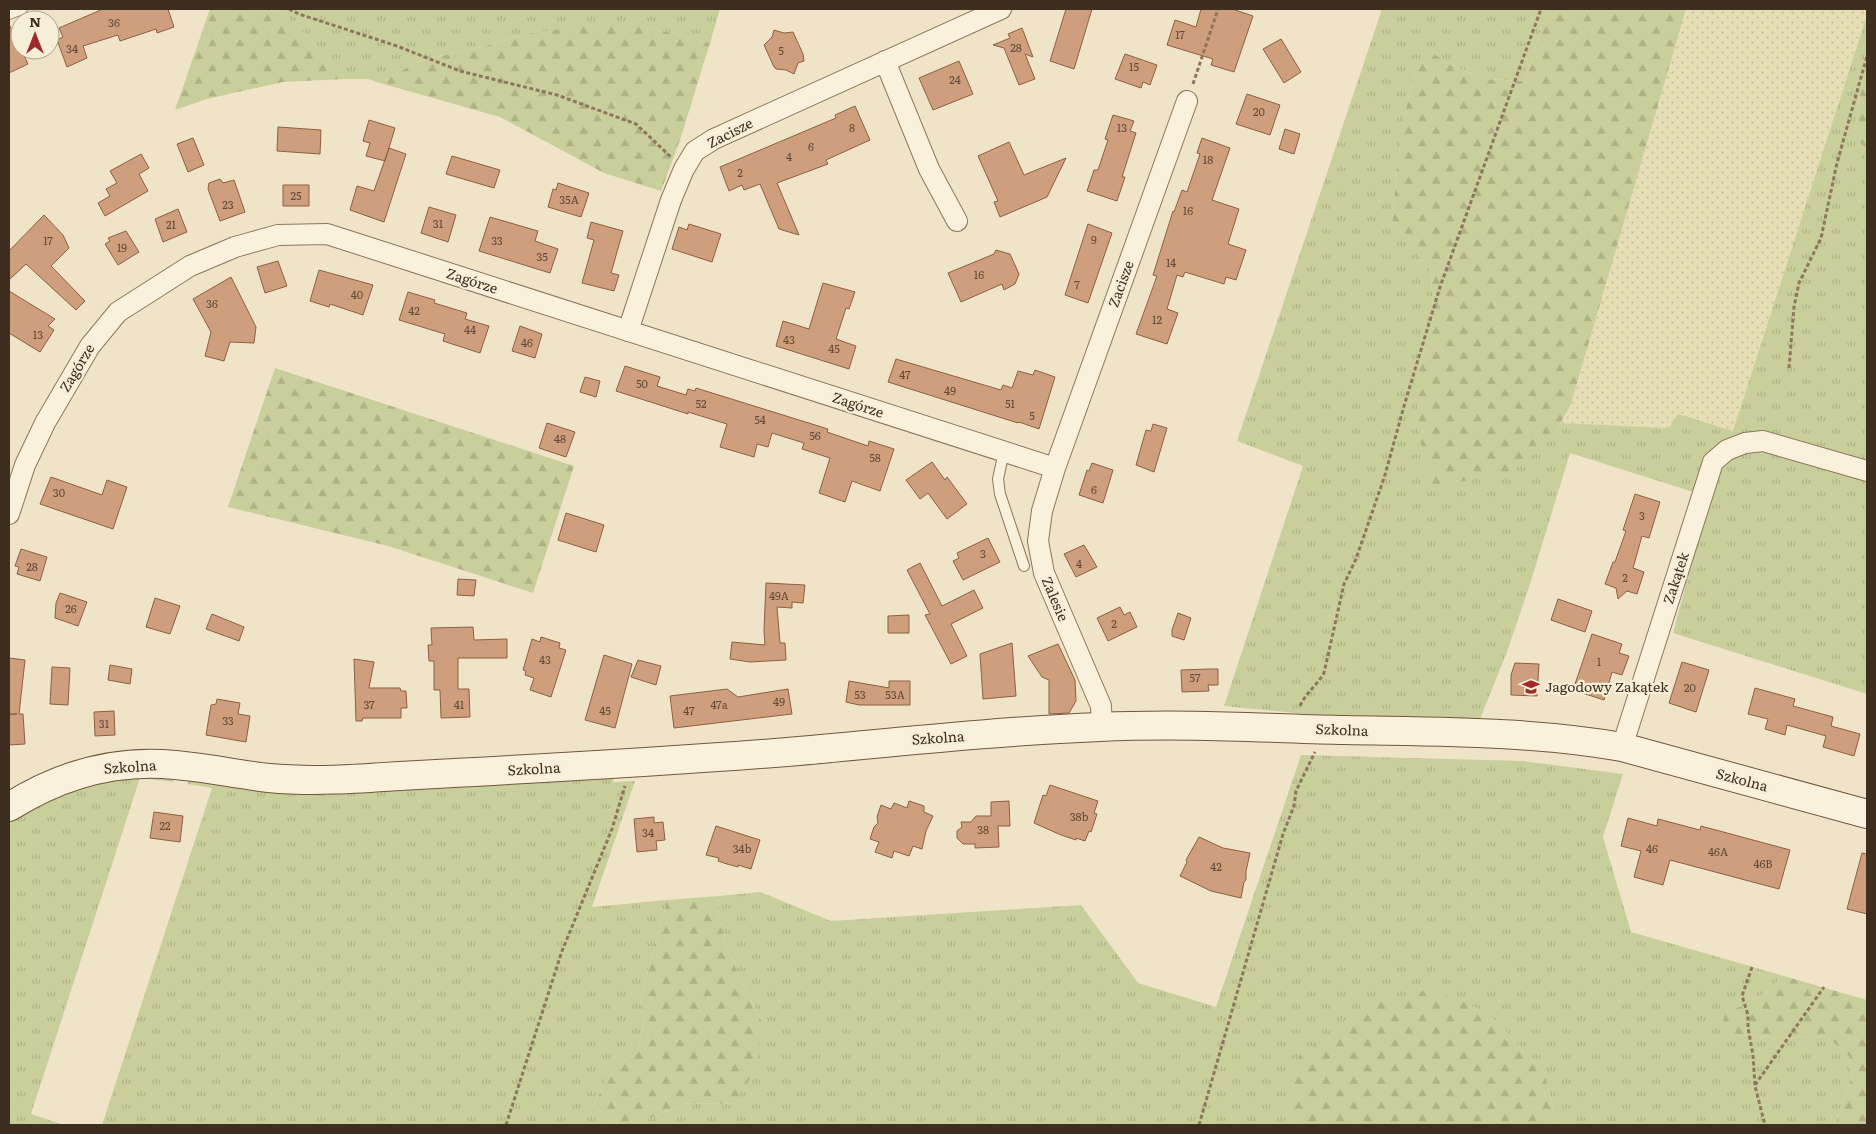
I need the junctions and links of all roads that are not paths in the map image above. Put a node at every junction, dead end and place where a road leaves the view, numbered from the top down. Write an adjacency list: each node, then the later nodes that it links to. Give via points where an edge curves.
1 (22, 9): 3 (lane)
2 (1001, 9): 4 (street, Zacisze)
3 (9, 14)
4 (885, 60): 6 (street, via 929,169); 7 (street, Zacisze, via 714,139 695,152 671,200)
5 (1187, 100): 9 (street, Zacisze)
6 (957, 221)
7 (628, 331): 8 (street, Zagórze); 11 (street, Zagórze, via 327,234 278,235 236,247 190,266 118,312 90,346 46,423 25,465)
8 (1004, 451): 9 (street, Zagórze); 12 (lane, via 999,465 1000,494)
9 (1055, 468): 13 (street, Zalesie, via 1042,511 1038,541 1044,573 1101,706)
10 (1867, 470): 14 (street, Zakątek, via 1763,441 1727,450 1713,462)
11 (9, 514)
12 (1024, 566)
13 (1102, 726): 14 (street, Szkolna, via 1214,726 1309,738 1549,737); 15 (street, Szkolna, via 625,763 342,780 271,778 164,764 134,764 65,778 34,791)
14 (1622, 747): 16 (street, Szkolna)
15 (9, 807)
16 (1867, 814)

